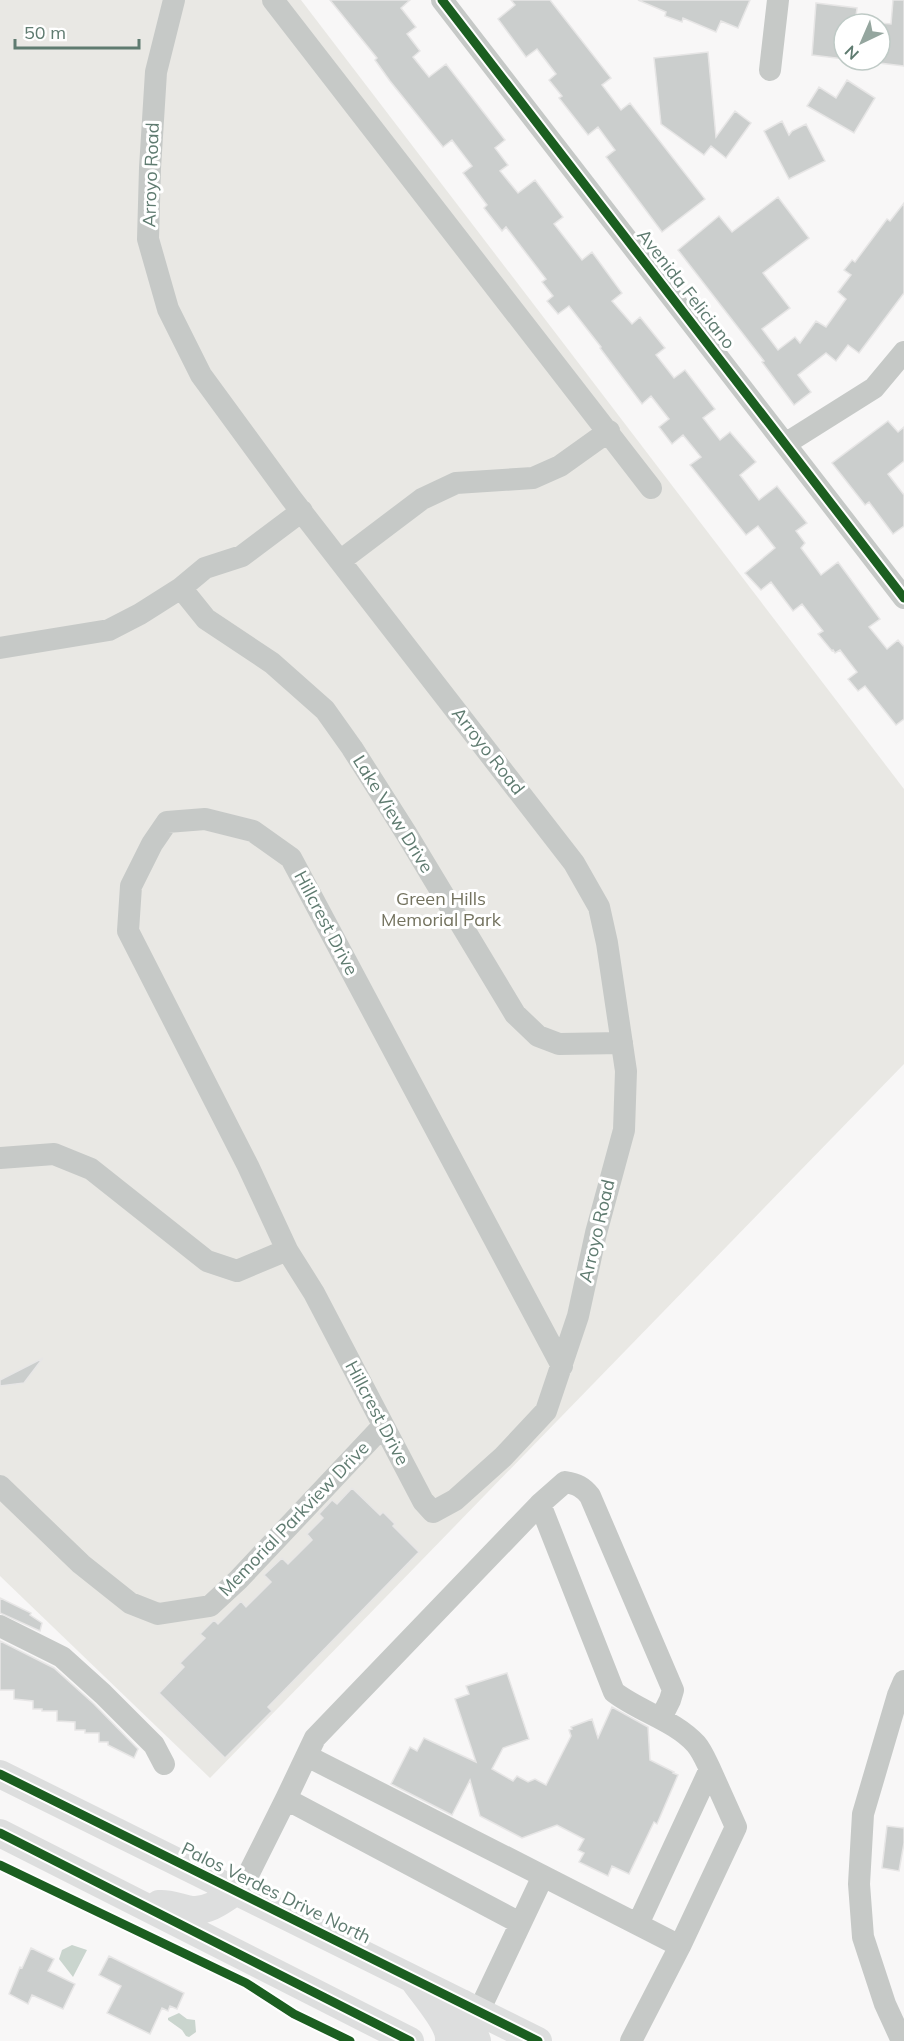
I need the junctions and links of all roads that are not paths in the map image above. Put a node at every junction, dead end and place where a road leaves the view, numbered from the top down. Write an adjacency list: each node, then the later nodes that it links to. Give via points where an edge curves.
1 (174, 0): 10 (street, Arroyo Road, via 156,72 148,239 168,309 201,375)
2 (273, 0): 7 (street)
3 (442, 0): 8 (street, Avenida Feliciano)
4 (777, 0): 5 (street)
5 (771, 70)
6 (904, 352): 8 (street, via 874,388)
7 (609, 431): 9 (street); 11 (street, via 560,466 533,478 456,483 422,499)
8 (785, 444): 13 (street, Avenida Feliciano)
9 (651, 488)
10 (302, 511): 11 (street, Arroyo Road); 12 (street, via 242,556 205,568)
11 (340, 561): 15 (street, Arroyo Road, via 574,863 599,907)
12 (181, 588): 14 (street, via 109,630); 15 (street, Lake View Drive, via 206,619 272,663 325,710 400,823 515,1014 538,1036 559,1044)
13 (904, 598)
14 (0, 648)
15 (622, 1043): 18 (street, Arroyo Road, via 626,1071 624,1130)
16 (0, 1158): 17 (street, via 54,1154 91,1169 207,1261 237,1271)
17 (287, 1250): 18 (street, Hillcrest Drive, via 128,931 131,886 167,822 204,819 253,831 291,858); 19 (street, Hillcrest Drive, via 314,1293)
18 (562, 1366): 22 (street, Arroyo Road, via 546,1411 503,1457 455,1500)
19 (382, 1427): 20 (street, Memorial Parkview Drive, via 210,1606 158,1614 130,1604 81,1564); 22 (street, Hillcrest Drive, via 423,1502)
20 (0, 1486)
21 (540, 1504): 25 (street, via 614,1692); 25 (street, via 566,1482 585,1489 590,1496 673,1690); 26 (street, via 315,1738)
22 (434, 1512)
23 (0, 1626): 27 (street, via 62,1656 154,1745)
24 (904, 1681): 45 (street, via 863,1814 859,1884 863,1937)
25 (661, 1718): 28 (street, via 698,1746)
26 (307, 1756): 30 (street); 32 (street)
27 (164, 1764)
28 (710, 1769): 36 (street); 37 (street, via 736,1827)
29 (0, 1774): 33 (main road, Palos Verdes Drive North)
30 (286, 1799): 33 (street, via 246,1879); 35 (street)
31 (0, 1833): 34 (main road)
32 (543, 1876): 35 (street); 36 (street)
33 (236, 1891): 34 (main road, via 207,1908 190,1910 168,1903); 38 (main road, Palos Verdes Drive North)
34 (145, 1906): 40 (main road)
35 (520, 1923): 39 (street)
36 (638, 1924): 37 (street)
37 (680, 1946): 44 (street)
38 (412, 1978): 39 (main road, Palos Verdes Drive North); 41 (main road, via 441,2019)
39 (470, 2007): 42 (main road); 43 (main road, Palos Verdes Drive North)
40 (410, 2041)
41 (449, 2041)
42 (477, 2041)
43 (538, 2041)
44 (631, 2041)
45 (902, 2041)

